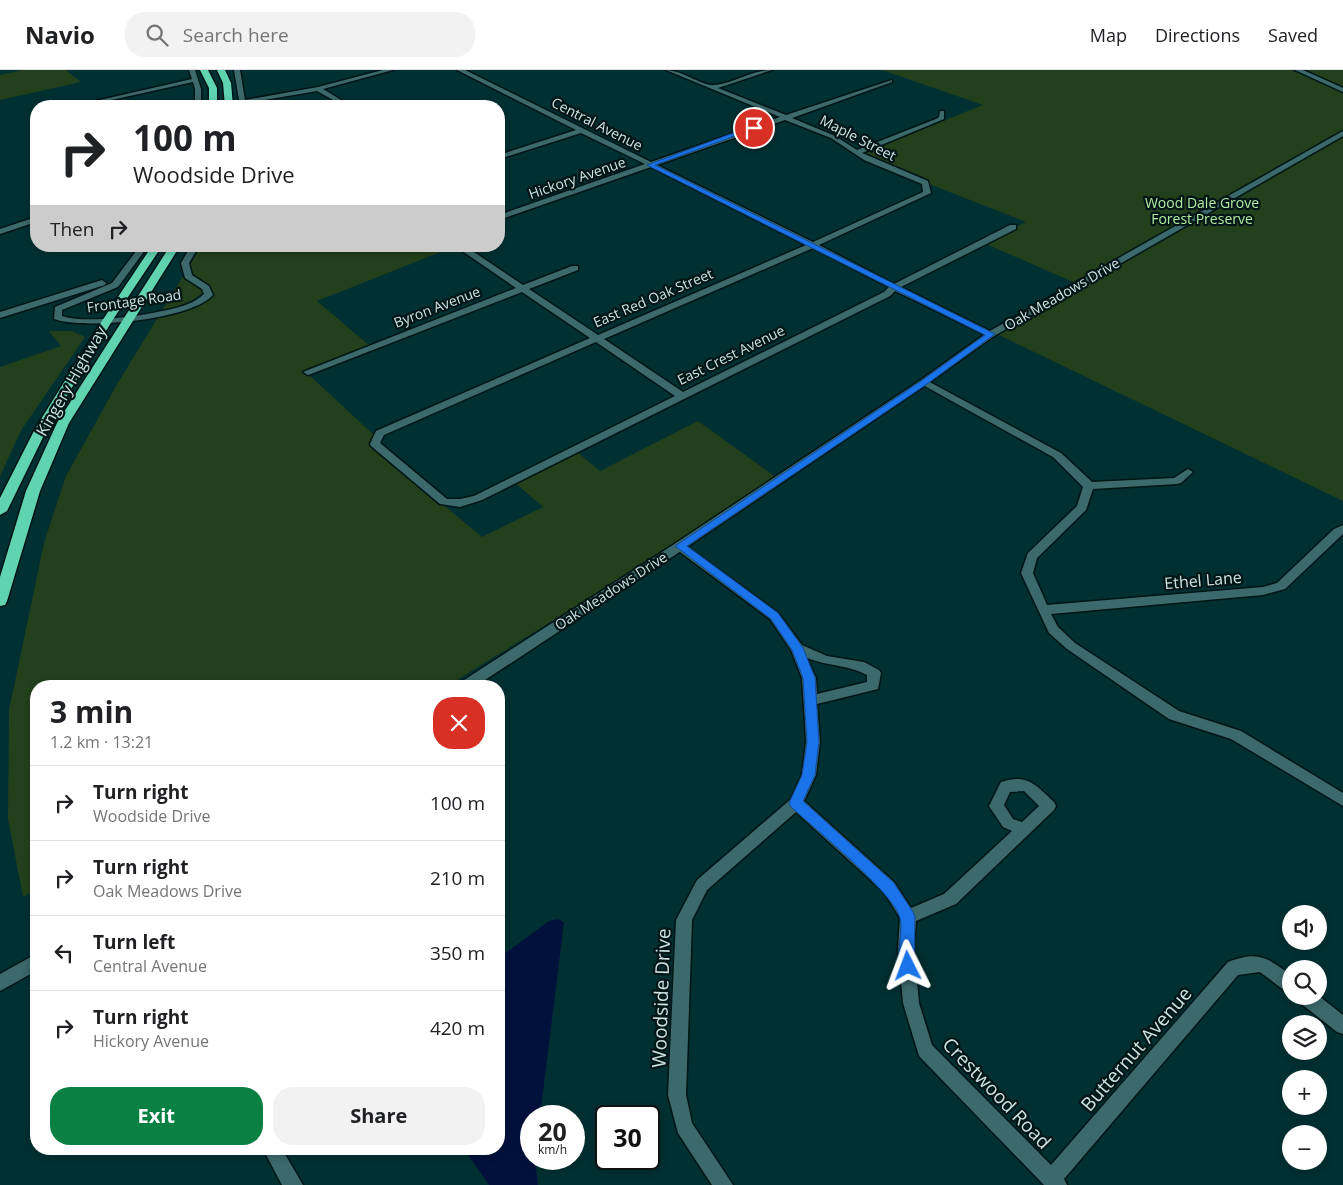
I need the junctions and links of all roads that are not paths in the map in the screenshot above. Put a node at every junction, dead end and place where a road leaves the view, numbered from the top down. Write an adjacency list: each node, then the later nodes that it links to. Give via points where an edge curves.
1 (192, 70): 11 (street)
2 (204, 70): 18 (highway, via 212,88)
3 (221, 70): 19 (highway, via 227,83)
4 (237, 70): 20 (street)
5 (390, 70): 14 (street)
6 (478, 70): 10 (street)
7 (669, 70): 13 (street, Maple Street)
8 (769, 70): 13 (street)
9 (1297, 70): 15 (street)
10 (463, 71): 25 (street, Central Avenue)
11 (195, 80): 16 (street); 17 (street)
12 (890, 81): 24 (street, Hickory Avenue)
13 (712, 88): 24 (street, Maple Street)
14 (318, 89): 21 (street); 22 (street)
15 (1341, 89)
16 (102, 100)
17 (198, 100)
18 (213, 100)
19 (228, 100)
20 (242, 100)
21 (263, 100)
22 (337, 100)
23 (942, 112): 27 (street, via 942,118 938,120)
24 (784, 117): 27 (street, Maple Street, via 833,137); 29 (street, Hickory Avenue)
25 (580, 131): 28 (street); 29 (street, Central Avenue)
26 (1343, 134): 48 (street, Oak Meadows Drive)
27 (856, 153): 30 (street, Maple Street)
28 (505, 155)
29 (650, 165): 31 (street, Hickory Avenue); 35 (street, Central Avenue)
30 (925, 183): 35 (street, East Red Oak Street, via 927,193)
31 (505, 216)
32 (30, 221): 34 (street)
33 (1013, 227): 43 (street, East Crest Avenue)
34 (0, 232)
35 (813, 245): 43 (street, Central Avenue); 49 (street, East Red Oak Street)
36 (140, 252): 47 (street, Frontage Road, via 115,285 58,309 57,317 67,322)
37 (153, 252): 47 (highway, Kingery Highway)
38 (171, 252): 46 (highway, Kingery Highway)
39 (191, 252): 46 (street, Frontage Road, via 184,263 188,276 206,288 209,295 189,307)
40 (468, 252): 44 (street)
41 (575, 268): 44 (street, Byron Avenue)
42 (102, 283): 45 (street)
43 (894, 287): 48 (street, Central Avenue); 52 (street, East Crest Avenue, via 887,294)
44 (522, 288): 49 (street); 50 (street, Byron Avenue)
45 (0, 315)
46 (130, 318): 47 (street, Frontage Road); 59 (highway, Kingery Highway, via 60,432 33,491)
47 (107, 321): 56 (highway, Kingery Highway, via 40,429)
48 (991, 334): 51 (street, Oak Meadows Drive)
49 (596, 337): 52 (street); 55 (street, East Red Oak Street, via 380,433 375,444 444,502)
50 (308, 372)
51 (924, 382): 54 (street, via 1057,455); 58 (street, Oak Meadows Drive)
52 (681, 395): 55 (street, East Crest Avenue, via 478,498)
53 (1188, 472): 54 (street, via 1177,481)
54 (1089, 486): 60 (street, via 1082,507 1032,556 1027,573)
55 (460, 504)
56 (0, 511)
57 (1343, 529): 60 (street, Ethel Lane, via 1281,586 1272,589)
58 (680, 546): 61 (street, Woodside Drive, via 774,616); 62 (street, Oak Meadows Drive)
59 (0, 601)
60 (1043, 610): 64 (street, via 1054,630 1071,646 1174,715 1236,735)
61 (798, 648): 63 (street, Woodside Drive, via 809,678); 63 (street, Woodside Drive, via 825,660 859,665 874,673 873,685)
62 (475, 680)
63 (811, 701): 65 (street, Woodside Drive, via 813,742 808,775)
64 (1343, 800)
65 (796, 803): 67 (street, via 889,887); 76 (street, Woodside Drive, via 702,885 684,920 677,1095 684,1127)
66 (1024, 829): 67 (street, via 950,899)
67 (908, 917): 74 (street, Crestwood Road, via 906,948 911,1003 925,1050)
68 (30, 966): 70 (street)
69 (1282, 978): 74 (street, Butternut Avenue, via 1262,964 1234,968)
70 (0, 983)
71 (1317, 1005): 72 (street)
72 (1343, 1026)
73 (276, 1155): 75 (street)
74 (1054, 1182)
75 (293, 1185)
76 (723, 1185)

